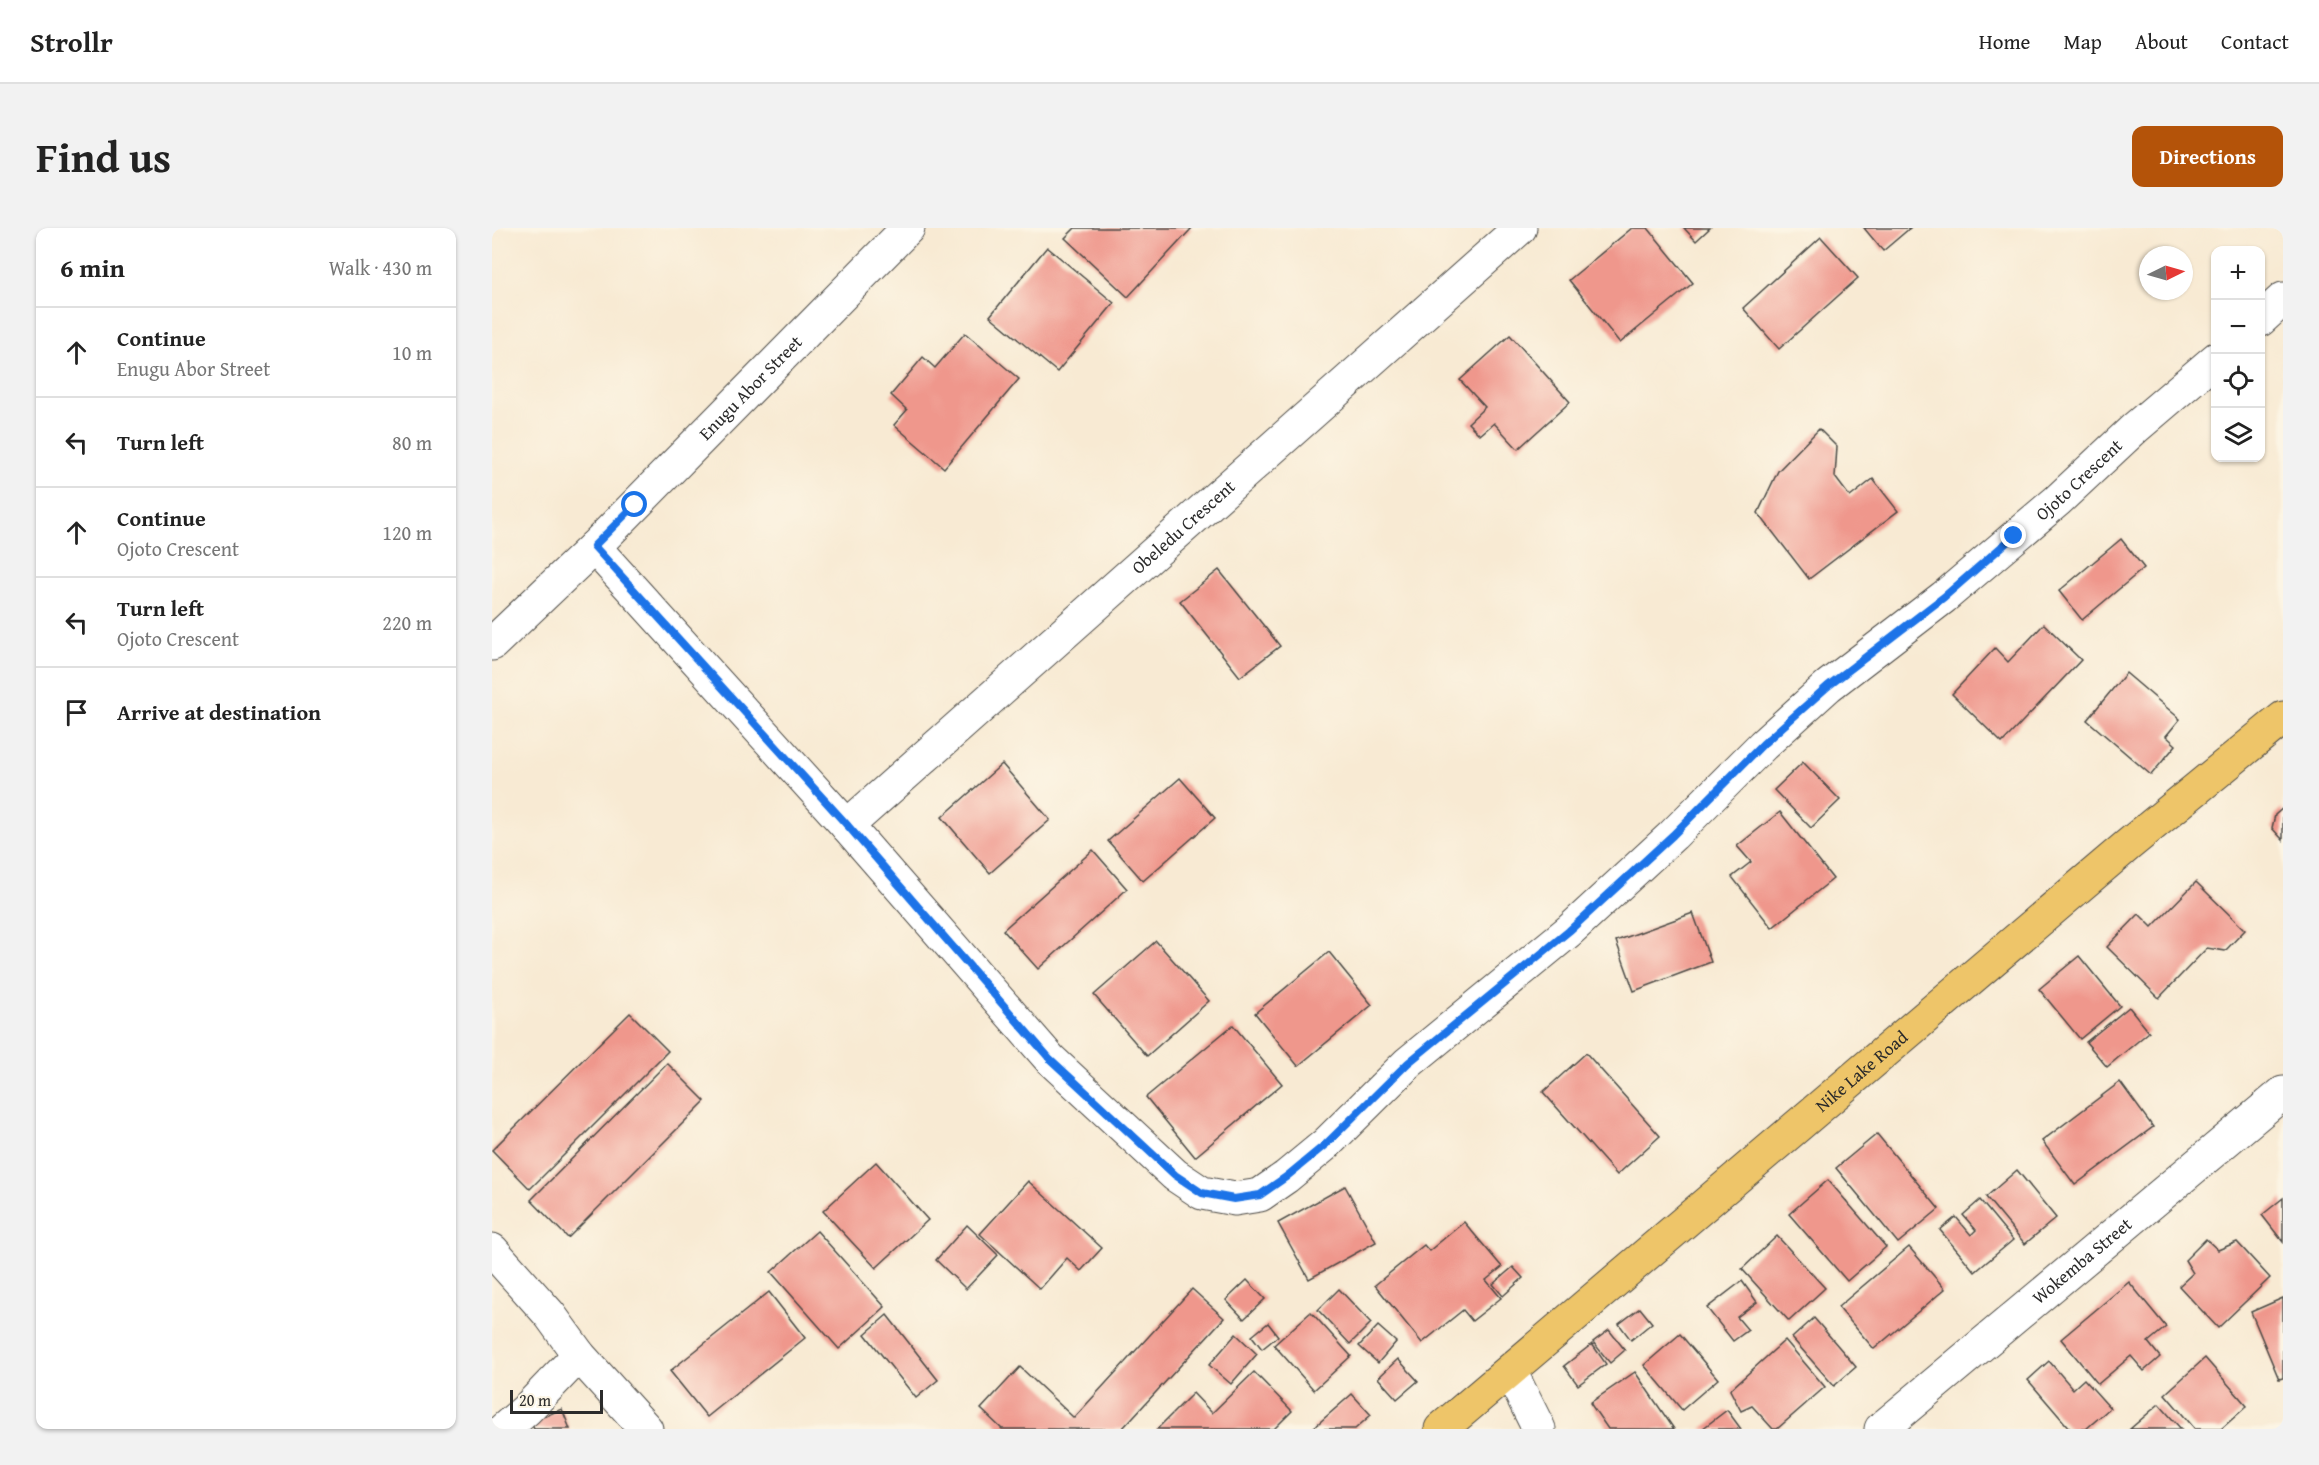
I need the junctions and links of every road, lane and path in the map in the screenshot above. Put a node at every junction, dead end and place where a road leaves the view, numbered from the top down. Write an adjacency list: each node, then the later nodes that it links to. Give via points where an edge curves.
1 (908, 228): 6 (street, Enugu Abor Street)
2 (1520, 228): 9 (street, Obeledu Crescent)
3 (2283, 299): 4 (street)
4 (2265, 315)
5 (2211, 363): 9 (street, Ojoto Crescent, via 1944,597 1828,686 1569,931 1408,1063 1326,1144 1260,1195 1234,1199 1202,1193 1175,1175 1050,1059)
6 (594, 546): 7 (street, Enugu Abor Street); 9 (street, Ojoto Crescent)
7 (492, 644)
8 (2283, 718): 13 (main road, Nike Lake Road)
9 (848, 826)
10 (2283, 1093): 18 (street, Wokemba Street)
11 (492, 1250): 12 (street)
12 (579, 1355): 14 (street); 15 (street)
13 (1510, 1371): 16 (main road, Nike Lake Road); 17 (street)
14 (504, 1429)
15 (646, 1429)
16 (1442, 1429)
17 (1539, 1429)
18 (1881, 1429)

